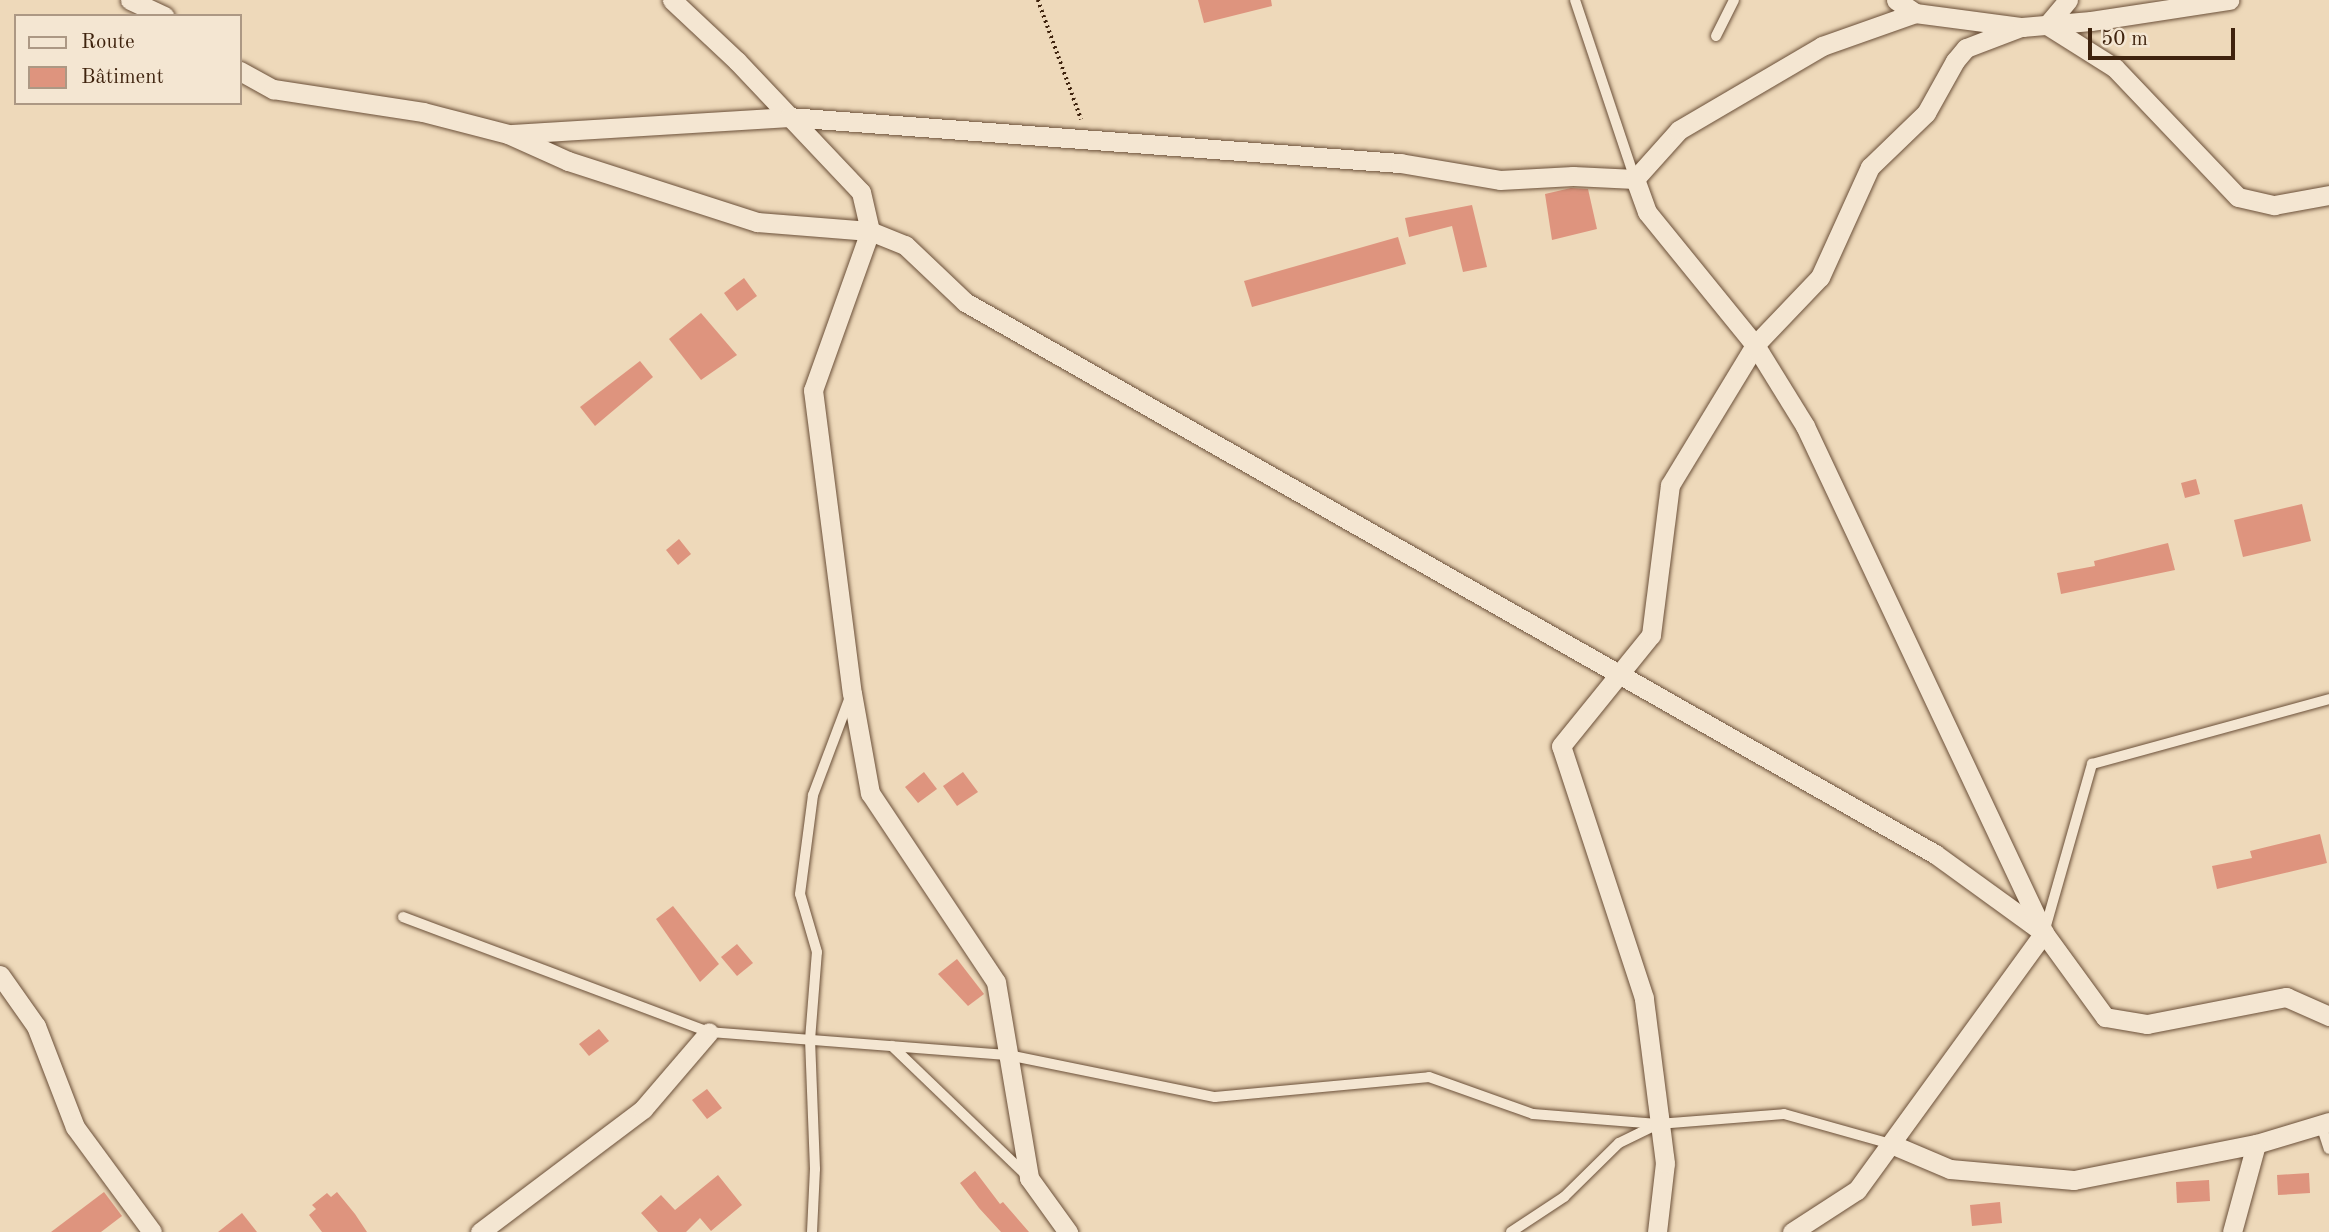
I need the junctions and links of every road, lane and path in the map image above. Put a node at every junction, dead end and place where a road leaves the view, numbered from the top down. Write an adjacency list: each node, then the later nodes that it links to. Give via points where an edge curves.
1 (130, 0): 10 (street)
2 (672, 0): 15 (street)
3 (1038, 0): 17 (path)
4 (1576, 0): 18 (lane)
5 (1734, 0): 13 (lane)
6 (1896, 0): 9 (street)
7 (2068, 0): 11 (street)
8 (2229, 0): 11 (street)
9 (1914, 13): 12 (street); 18 (street, via 1822,46 1679,130)
10 (161, 14)
11 (2047, 25): 12 (street); 19 (street, via 2115,68 2238,197 2274,205)
12 (2022, 27): 21 (street, via 1966,48 1955,61 1926,113 1870,167 1820,277)
13 (1716, 36)
14 (242, 72): 16 (street, via 273,89 423,111)
15 (789, 117): 16 (street); 17 (street); 20 (street, via 861,192)
16 (508, 134): 20 (street, via 568,161 757,222)
17 (1086, 137): 18 (street, via 1400,163 1500,180 1573,176)
18 (1635, 180): 21 (street, via 1647,212)
19 (2329, 195)
20 (870, 231): 22 (street, via 905,245 965,302); 23 (street, via 813,390)
21 (1755, 345): 22 (street, via 1670,485 1651,635); 26 (street, via 1805,426)
22 (1619, 674): 26 (street, via 1935,854); 33 (street, via 1561,746 1644,998)
23 (852, 693): 30 (lane, via 813,795 800,894 817,952); 32 (street, via 870,793 996,982)
24 (2329, 699): 26 (lane, via 2092,764)
25 (403, 917): 29 (lane)
26 (2044, 933): 28 (street, via 2105,1017 2147,1024 2286,998); 35 (street)
27 (0, 975): 41 (street, via 36,1026 75,1127)
28 (2329, 1016)
29 (709, 1032): 30 (lane); 39 (street, via 643,1109)
30 (810, 1040): 31 (lane); 42 (lane, via 815,1169)
31 (892, 1046): 32 (lane); 38 (lane)
32 (1008, 1055): 33 (lane, via 1215,1097 1429,1077 1533,1114); 38 (street)
33 (1658, 1124): 35 (lane, via 1784,1114); 44 (lane, via 1619,1143 1564,1197); 45 (street, via 1665,1163)
34 (2325, 1124): 36 (street); 37 (lane)
35 (1891, 1144): 36 (street, via 1950,1169 2074,1180); 46 (street, via 1857,1190)
36 (2256, 1144): 40 (street)
37 (2329, 1149)
38 (1029, 1178): 43 (street)
39 (489, 1229)
40 (2236, 1229)
41 (152, 1232)
42 (812, 1232)
43 (1068, 1232)
44 (1511, 1232)
45 (1657, 1232)
46 (1792, 1232)

